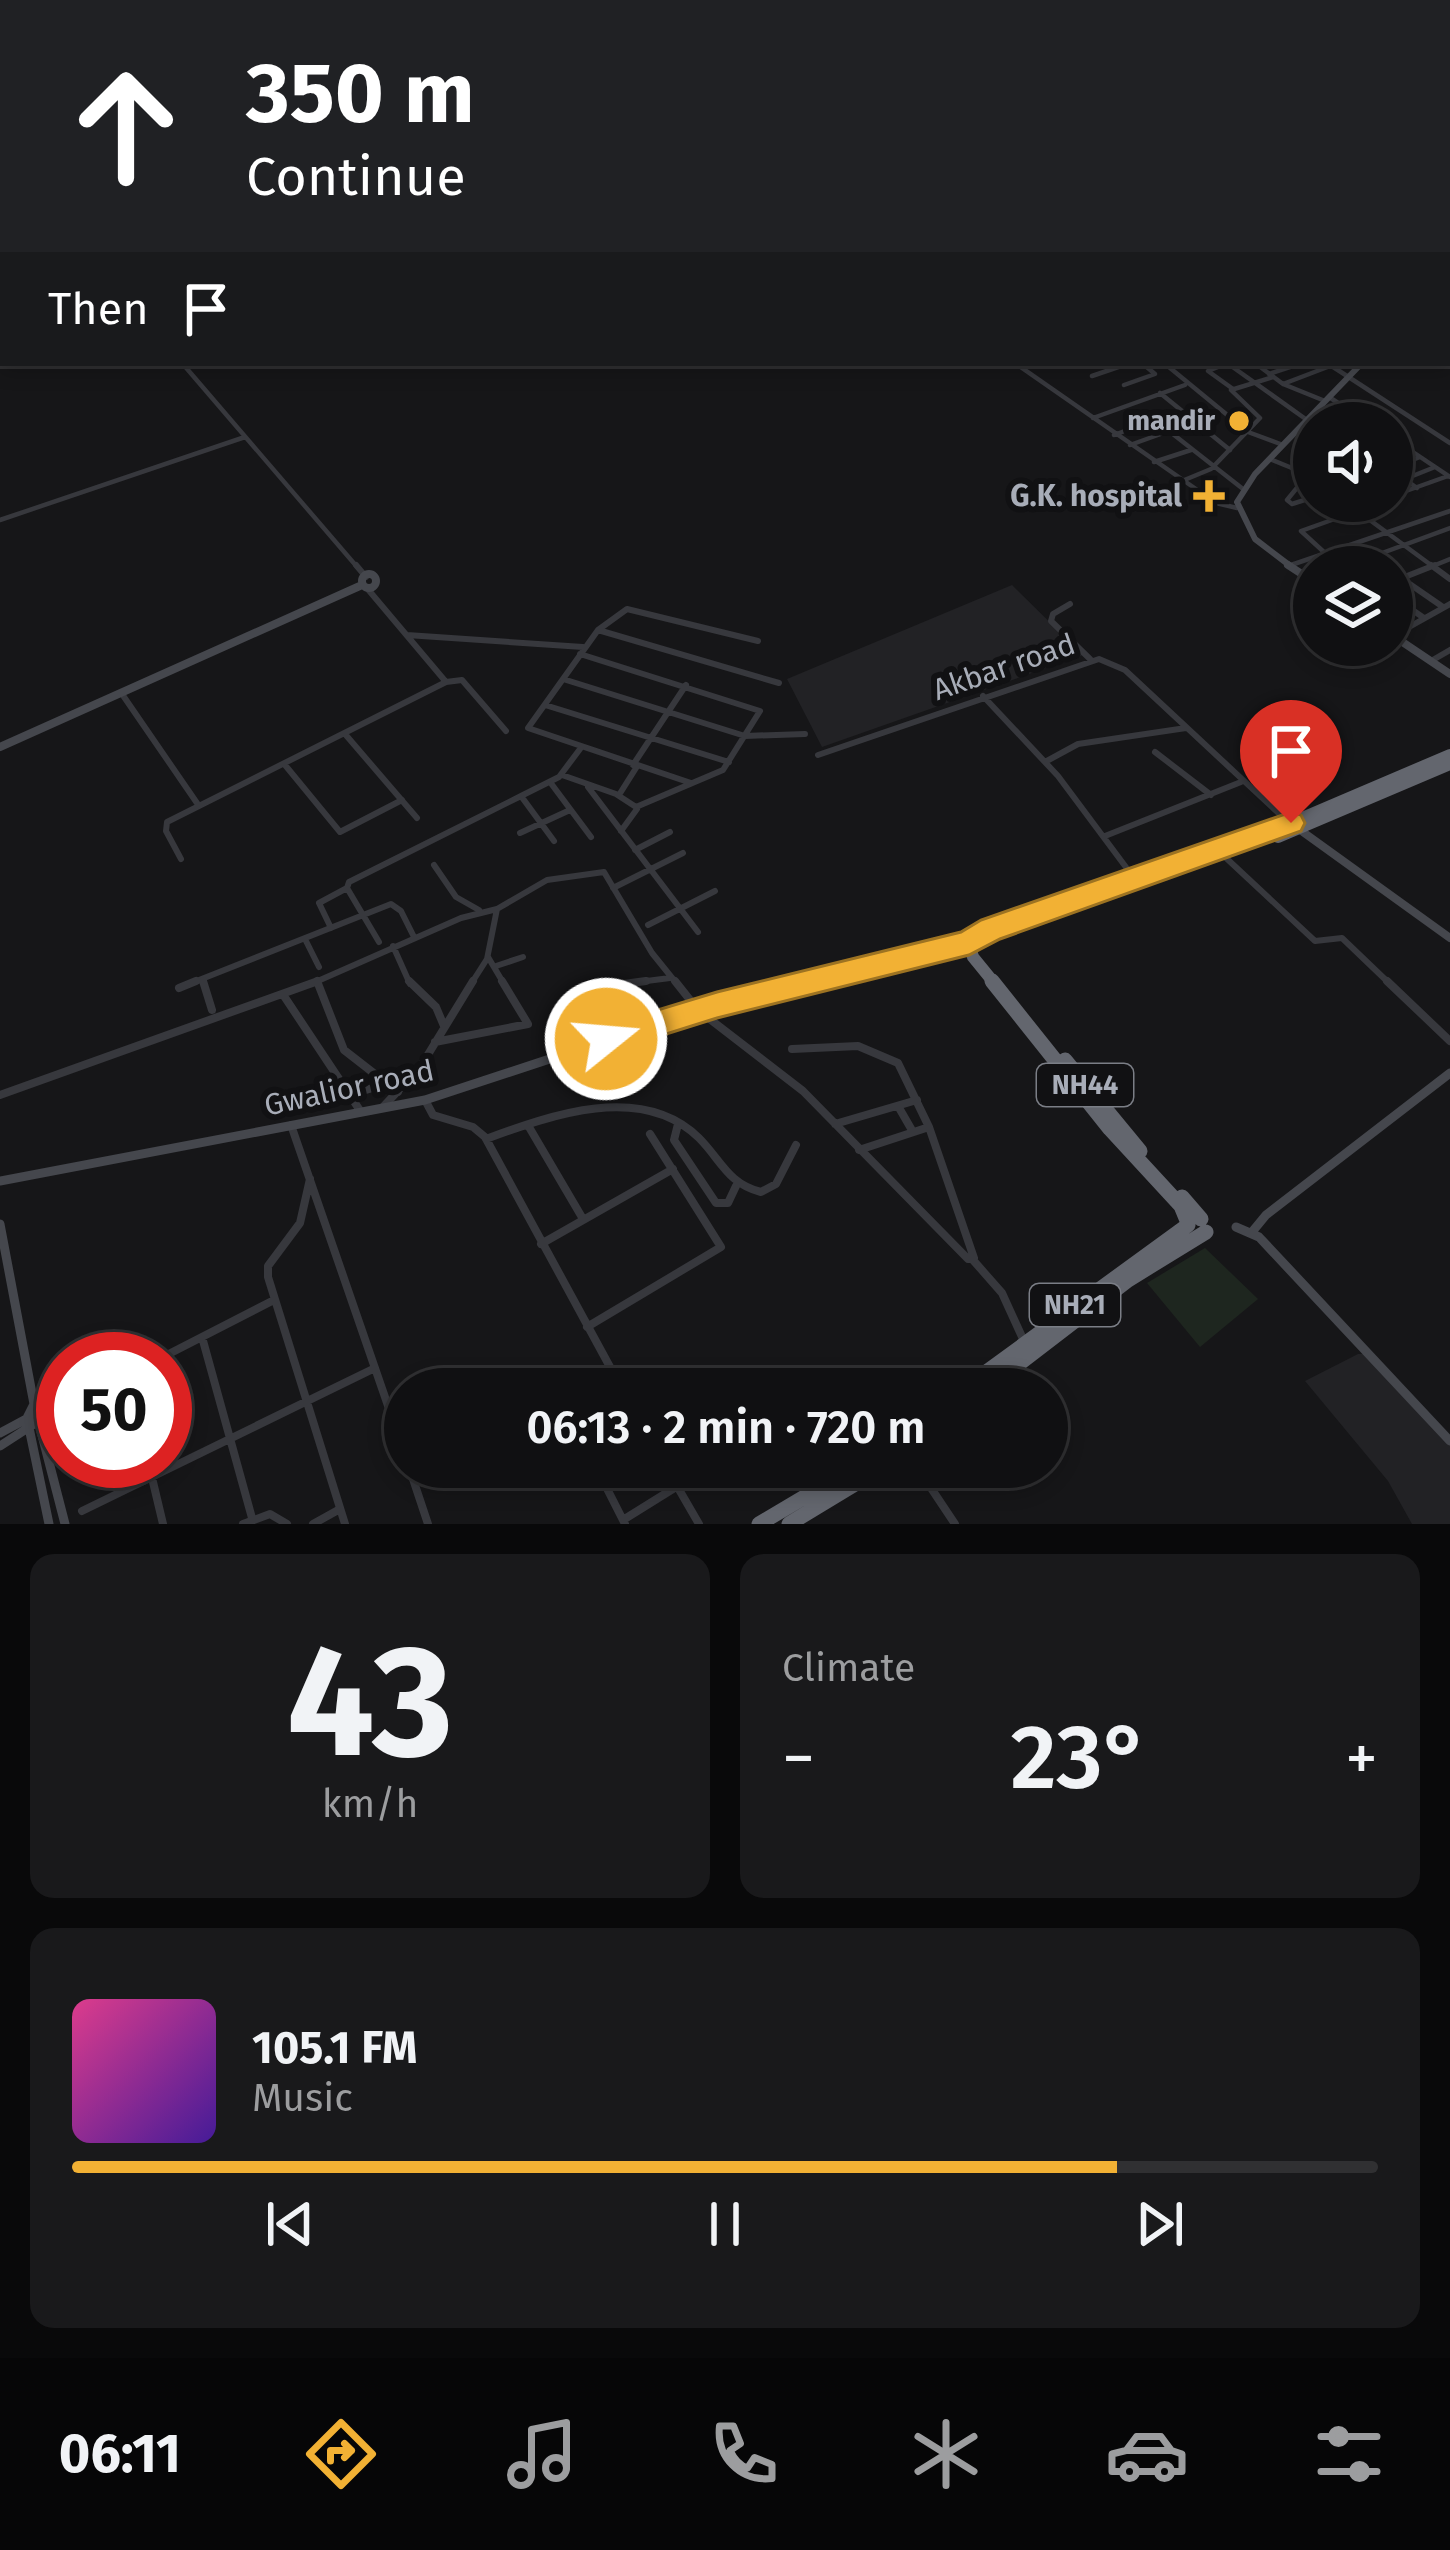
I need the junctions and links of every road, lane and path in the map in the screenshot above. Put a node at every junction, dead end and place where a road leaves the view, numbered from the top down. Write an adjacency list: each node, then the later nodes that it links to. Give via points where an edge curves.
1 (185, 366): 33 (street)
2 (1018, 366): 27 (street)
3 (1121, 366): 13 (street)
4 (1146, 366): 18 (street, via 1155,374)
5 (1167, 366): 19 (street)
6 (1213, 366): 20 (street, via 1208,370)
7 (1232, 366): 16 (street)
8 (1262, 366): 14 (street)
9 (1295, 366): 14 (street)
10 (1328, 366): 17 (street)
11 (1335, 366): 15 (street)
12 (1359, 366): 15 (street)
13 (1092, 376)
14 (1271, 376): 16 (street); 17 (street)
15 (1348, 377): 22 (street); 34 (street)
16 (1255, 383): 20 (street); 25 (street)
17 (1283, 384): 22 (street)
18 (1124, 385)
19 (1185, 385): 21 (street); 30 (street)
20 (1233, 389): 30 (street, via 1261,417)
21 (1160, 393): 26 (street); 27 (street)
22 (1327, 399): 23 (street); 24 (street)
23 (1324, 402)
24 (1332, 402)
25 (1293, 409)
26 (1181, 410): 28 (street); 38 (street)
27 (1090, 418): 31 (street)
28 (1155, 420): 29 (street); 31 (street)
29 (1169, 431): 36 (street); 37 (street)
30 (1248, 432): 35 (street); 38 (street)
31 (1114, 435): 36 (street)
32 (1293, 435): 35 (street)
33 (245, 437): 56 (street); 72 (street)
34 (1450, 443)
35 (1283, 445): 41 (street)
36 (1130, 446): 43 (street)
37 (1192, 449): 43 (street); 44 (street)
38 (1230, 449): 44 (street)
39 (1413, 452): 40 (street)
40 (1420, 457): 42 (street); 45 (street)
41 (1270, 459): 46 (street); 52 (street)
42 (1413, 460)
43 (1154, 462): 49 (street)
44 (1214, 466): 49 (street); 52 (street)
45 (1436, 467): 47 (street); 48 (street)
46 (1293, 468)
47 (1413, 476)
48 (1449, 476): 51 (street)
49 (1183, 481): 54 (street)
50 (1413, 485): 51 (street)
51 (1417, 488): 53 (street)
52 (1243, 489): 54 (street)
53 (1413, 489)
54 (1237, 508): 68 (street, via 1245,527)
55 (1450, 511): 59 (street)
56 (0, 520)
57 (1323, 522): 63 (street, via 1301,531)
58 (1370, 522): 61 (street)
59 (1412, 524): 61 (street); 62 (street)
60 (1450, 528): 62 (street)
61 (1383, 533): 64 (street); 65 (street)
62 (1429, 536): 65 (street)
63 (1317, 546)
64 (1345, 546)
65 (1400, 546)
66 (1413, 555): 69 (street)
67 (1450, 560): 69 (street)
68 (1291, 566)
69 (1430, 566): 70 (street); 71 (street)
70 (1413, 573)
71 (1450, 579)
72 (364, 583): 80 (street); 92 (street)
73 (1413, 585): 75 (street)
74 (1070, 604): 85 (street, via 1052,621)
75 (1447, 606): 77 (street)
76 (1413, 610): 77 (street)
77 (1425, 618): 78 (street)
78 (1413, 624)
79 (598, 631): 81 (street, via 634,607); 84 (street); 90 (street)
80 (407, 634): 84 (street); 89 (street)
81 (758, 641)
82 (1413, 648): 86 (street)
83 (1450, 650): 86 (street)
84 (582, 651): 88 (street); 91 (street)
85 (1090, 659): 93 (street, Akbar road); 96 (street, Akbar road, via 1126,670)
86 (1432, 661): 87 (street)
87 (1450, 674)
88 (563, 679): 94 (street); 95 (street)
89 (446, 682): 97 (street, via 462,680); 98 (street)
90 (778, 682)
91 (686, 686): 95 (street); 100 (street, via 758,708)
92 (122, 694): 102 (street); 120 (street)
93 (983, 696): 105 (street, Akbar road); 108 (street)
94 (545, 706): 101 (street); 103 (street, via 528,730)
95 (669, 712): 100 (street); 101 (street)
96 (1186, 728): 108 (street, via 1078,744); 113 (street, Akbar road)
97 (506, 731)
98 (345, 734): 109 (street); 119 (street)
99 (805, 734): 100 (street)
100 (745, 736): 107 (street)
101 (652, 737): 107 (street); 110 (street)
102 (0, 747)
103 (580, 749): 110 (street); 111 (street)
104 (1154, 752): 117 (street)
105 (818, 755)
106 (1450, 759): 125 (highway)
107 (729, 762): 114 (street)
108 (1045, 762): 129 (street)
109 (285, 764): 119 (street, via 340,832); 120 (street)
110 (635, 766): 114 (street); 116 (street)
111 (562, 775): 112 (street); 115 (street)
112 (550, 782): 118 (street); 122 (street)
113 (1241, 782): 117 (street); 125 (street, Akbar road)
114 (692, 783): 121 (street)
115 (586, 784): 116 (street); 126 (street)
116 (619, 795): 121 (street)
117 (1211, 795): 129 (street)
118 (521, 796): 124 (street); 139 (street)
119 (402, 800): 123 (street)
120 (199, 806): 135 (street, via 164,824)
121 (640, 806): 126 (street)
122 (570, 810): 124 (street); 130 (street)
123 (417, 818)
124 (541, 823): 127 (street); 131 (street)
125 (1295, 826): 134 (highway); 138 (highway); 150 (street)
126 (621, 831): 132 (street)
127 (520, 832)
128 (670, 832): 132 (street)
129 (1104, 836): 138 (street)
130 (591, 837)
131 (554, 841)
132 (635, 850): 137 (street)
133 (683, 853): 137 (street)
134 (1226, 857): 153 (highway); 170 (street, via 1318,943 1342,938)
135 (181, 859)
136 (434, 865): 144 (street, via 458,899)
137 (650, 869): 140 (street); 143 (street)
138 (1136, 881): 153 (highway, via 991,929)
139 (347, 888): 145 (street); 147 (street, via 319,903)
140 (613, 888): 142 (street, via 604,872 552,879); 159 (street)
141 (715, 891): 143 (street)
142 (496, 908): 144 (street); 155 (street)
143 (680, 909): 146 (street); 148 (street)
144 (482, 912): 149 (street)
145 (364, 915): 147 (street); 149 (street, via 394,904); 152 (street)
146 (648, 926)
147 (331, 928): 151 (street)
148 (698, 932)
149 (414, 937): 154 (street)
150 (1450, 938)
151 (305, 939): 157 (street); 160 (street)
152 (379, 942)
153 (974, 945): 165 (street, Gwalior road); 199 (highway, NH44)
154 (393, 946): 161 (street); 168 (street, via 412,988 436,1007)
155 (488, 957): 158 (street); 168 (street)
156 (524, 957): 158 (street)
157 (319, 967)
158 (496, 967): 171 (street, via 528,1024)
159 (670, 978): 165 (street); 166 (street, via 604,986)
160 (202, 979): 162 (street); 164 (street)
161 (317, 981): 163 (street); 174 (street, via 340,1045)
162 (179, 988)
163 (284, 996): 176 (street); 177 (street)
164 (212, 1010)
165 (698, 1010): 169 (street, Gwalior road); 184 (street)
166 (602, 1012): 167 (street); 169 (street)
167 (565, 1015)
168 (444, 1026): 171 (street)
169 (606, 1039): 178 (street, Gwalior road)
170 (1450, 1041)
171 (435, 1042): 175 (street)
172 (792, 1048): 179 (street, via 859,1046 891,1058)
173 (1450, 1073): 201 (street)
174 (387, 1084): 175 (street); 177 (street)
175 (398, 1092): 181 (street)
176 (0, 1095)
177 (350, 1095): 182 (street)
178 (425, 1100): 181 (street, Gwalior road); 190 (street, via 433,1115)
179 (917, 1100): 180 (street); 187 (street)
180 (898, 1106): 184 (street); 188 (street)
181 (382, 1107): 182 (street, Gwalior road)
182 (361, 1112): 185 (street, Gwalior road)
183 (678, 1124): 186 (street, via 652,1109 617,1106); 196 (street); 196 (street, via 674,1140 716,1203 728,1202)
184 (835, 1124): 192 (street)
185 (291, 1125): 194 (street); 195 (street, Gwalior road)
186 (529, 1127): 190 (street); 197 (street)
187 (929, 1127): 188 (street); 203 (street)
188 (913, 1132): 192 (street)
189 (650, 1134): 193 (street)
190 (486, 1139): 202 (street)
191 (796, 1145): 196 (street, via 770,1191)
192 (859, 1150): 203 (street)
193 (673, 1169): 197 (street); 205 (street, via 720,1250)
194 (310, 1179): 204 (street, via 300,1223 268,1266); 209 (street)
195 (0, 1181)
196 (736, 1186)
197 (583, 1219): 202 (street)
198 (0, 1224): 215 (street)
199 (1196, 1225): 208 (highway, NH21); 212 (highway, NH21)
200 (1236, 1227): 201 (street)
201 (1252, 1232): 218 (street)
202 (541, 1244): 205 (street)
203 (972, 1259): 208 (street, via 1002,1293)
204 (274, 1300): 206 (street); 214 (street)
205 (586, 1327): 210 (street)
206 (202, 1337): 207 (street); 217 (street)
207 (192, 1342)
208 (1024, 1343): 211 (highway, NH21)
209 (375, 1367): 213 (street); 214 (street)
210 (610, 1368)
211 (991, 1368)
212 (1013, 1368)
213 (384, 1393)
214 (308, 1402): 217 (street); 230 (street)
215 (34, 1418): 216 (street); 219 (street); 234 (street); 235 (street)
216 (0, 1433)
217 (232, 1440): 220 (street); 232 (street)
218 (1450, 1441)
219 (0, 1446)
220 (192, 1459)
221 (130, 1488): 231 (street)
222 (154, 1488): 236 (street)
223 (416, 1488): 240 (street)
224 (607, 1488): 233 (street)
225 (674, 1488): 233 (street)
226 (678, 1488): 241 (street)
227 (820, 1488): 242 (highway)
228 (849, 1488): 243 (highway)
229 (931, 1488): 244 (street)
230 (340, 1509): 238 (street); 239 (street)
231 (82, 1511)
232 (248, 1521): 237 (street, via 270,1514)
233 (624, 1522)
234 (49, 1524)
235 (65, 1524)
236 (163, 1524)
237 (287, 1524)
238 (313, 1524)
239 (345, 1524)
240 (428, 1524)
241 (699, 1524)
242 (759, 1524)
243 (789, 1524)
244 (956, 1524)

